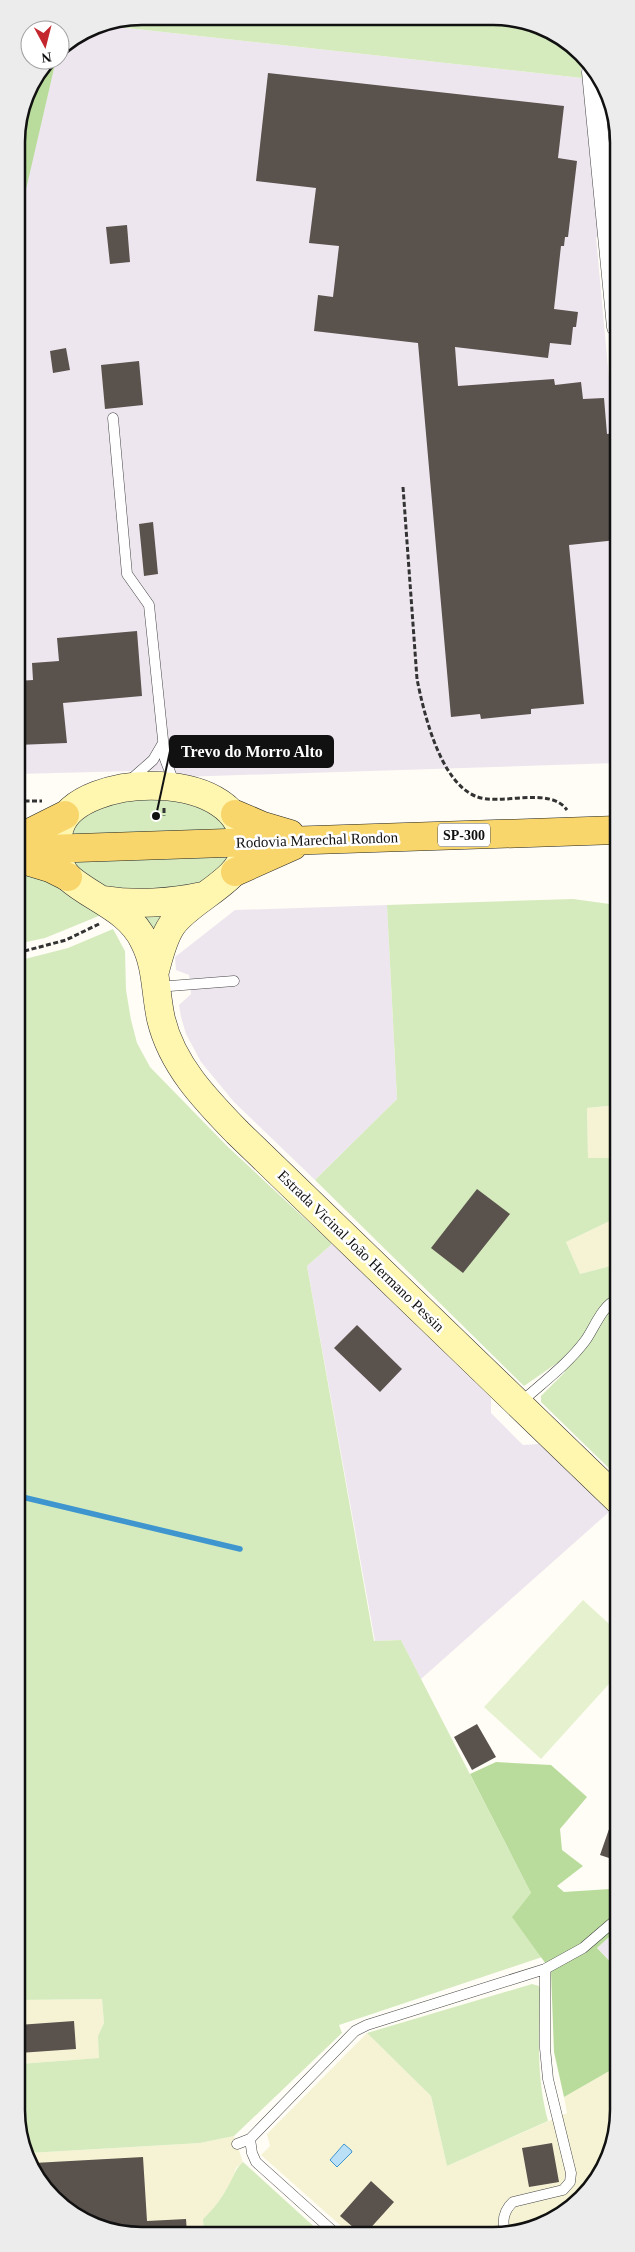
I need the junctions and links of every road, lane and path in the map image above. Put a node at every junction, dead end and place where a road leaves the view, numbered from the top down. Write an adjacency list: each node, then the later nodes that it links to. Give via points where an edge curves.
1 (593, 82): 3 (street)
2 (610, 180): 3 (lane)
3 (604, 191): 4 (street)
4 (610, 254)
5 (113, 418): 7 (lane, via 127,574 149,605)
6 (403, 488): 13 (path, via 417,679 422,707 447,769 458,784 476,797 555,801 564,807)
7 (163, 742): 8 (lane, via 168,772); 9 (lane, via 153,760)
8 (176, 788): 9 (main road); 10 (main road, via 208,795)
9 (120, 789): 11 (main road, via 89,799)
10 (235, 814): 15 (main road, via 262,826); 16 (main road)
11 (66, 815): 14 (main road); 17 (main road, via 58,831)
12 (610, 830): 13 (main road, Rodovia Marechal Rondon / SP-300)
13 (582, 831): 15 (main road, Rodovia Marechal Rondon / SP-300)
14 (25, 835)
15 (311, 840): 16 (main road, Rodovia Marechal Rondon / SP-300); 20 (main road)
16 (245, 842): 17 (main road, Rodovia Marechal Rondon / SP-300); 20 (main road, via 242,861)
17 (57, 849): 18 (main road, Rodovia Marechal Rondon / SP-300); 21 (main road, via 61,867)
18 (25, 850)
19 (25, 860): 21 (main road)
20 (235, 872): 22 (main road, Estrada Vicinal João Hermano Pessin)
21 (68, 877): 23 (main road, Estrada Vicinal João Hermano Pessin)
22 (203, 896): 23 (main road, via 123,902); 25 (main road, Estrada Vicinal João Hermano Pessin, via 172,925 166,936)
23 (111, 906): 24 (path, via 101,922 66,940); 25 (main road, Estrada Vicinal João Hermano Pessin, via 139,931)
24 (25, 950)
25 (156, 979): 26 (lane); 28 (main road, Estrada Vicinal João Hermano Pessin, via 162,1025 170,1046 188,1077 211,1106)
26 (234, 981)
27 (610, 1303): 28 (lane, via 585,1342 561,1368)
28 (519, 1403): 29 (main road, Estrada Vicinal João Hermano Pessin)
29 (610, 1492)
30 (610, 1925): 31 (lane, via 583,1948)
31 (544, 1969): 32 (lane, via 355,2031); 35 (lane, via 548,2079 571,2173 570,2182 563,2190 513,2202 508,2206)
32 (250, 2139): 33 (lane); 34 (lane, via 256,2162)
33 (237, 2144)
34 (328, 2227)
35 (503, 2227)

